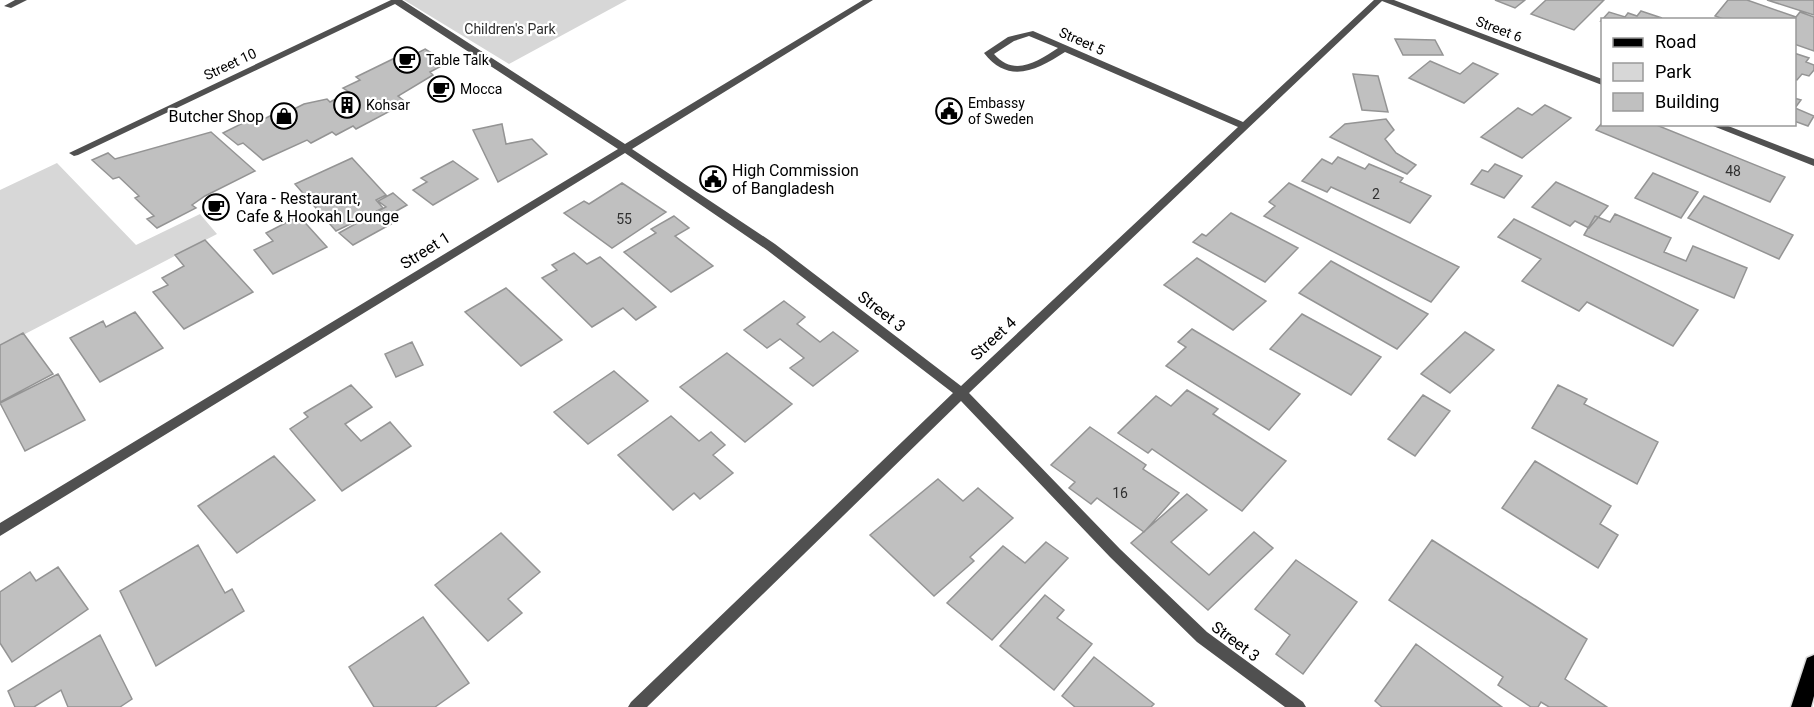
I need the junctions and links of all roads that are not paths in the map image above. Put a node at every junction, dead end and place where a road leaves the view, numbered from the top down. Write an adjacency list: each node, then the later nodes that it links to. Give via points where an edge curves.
1 (23, 0): 6 (street)
2 (397, 0): 11 (street, Street 3); 12 (street, Street 10)
3 (869, 0): 11 (street, Street 1)
4 (1379, 0): 10 (street, Street 4)
5 (1386, 0): 8 (street, Street 6)
6 (8, 6)
7 (1064, 49): 10 (street, Street 5, via 1038,66 1024,69 1005,68 988,53 1030,33)
8 (1601, 82)
9 (1718, 126): 13 (street)
10 (1245, 127): 14 (street, Street 4)
11 (624, 148): 14 (street, Street 3, via 771,247); 15 (street, Street 1)
12 (74, 153)
13 (1814, 163)
14 (961, 393): 17 (street, Street 4); 18 (street, Street 3, via 1098,537 1202,637)
15 (0, 530)
16 (1814, 664): 19 (main road)
17 (636, 707)
18 (1298, 707)
19 (1801, 707)

